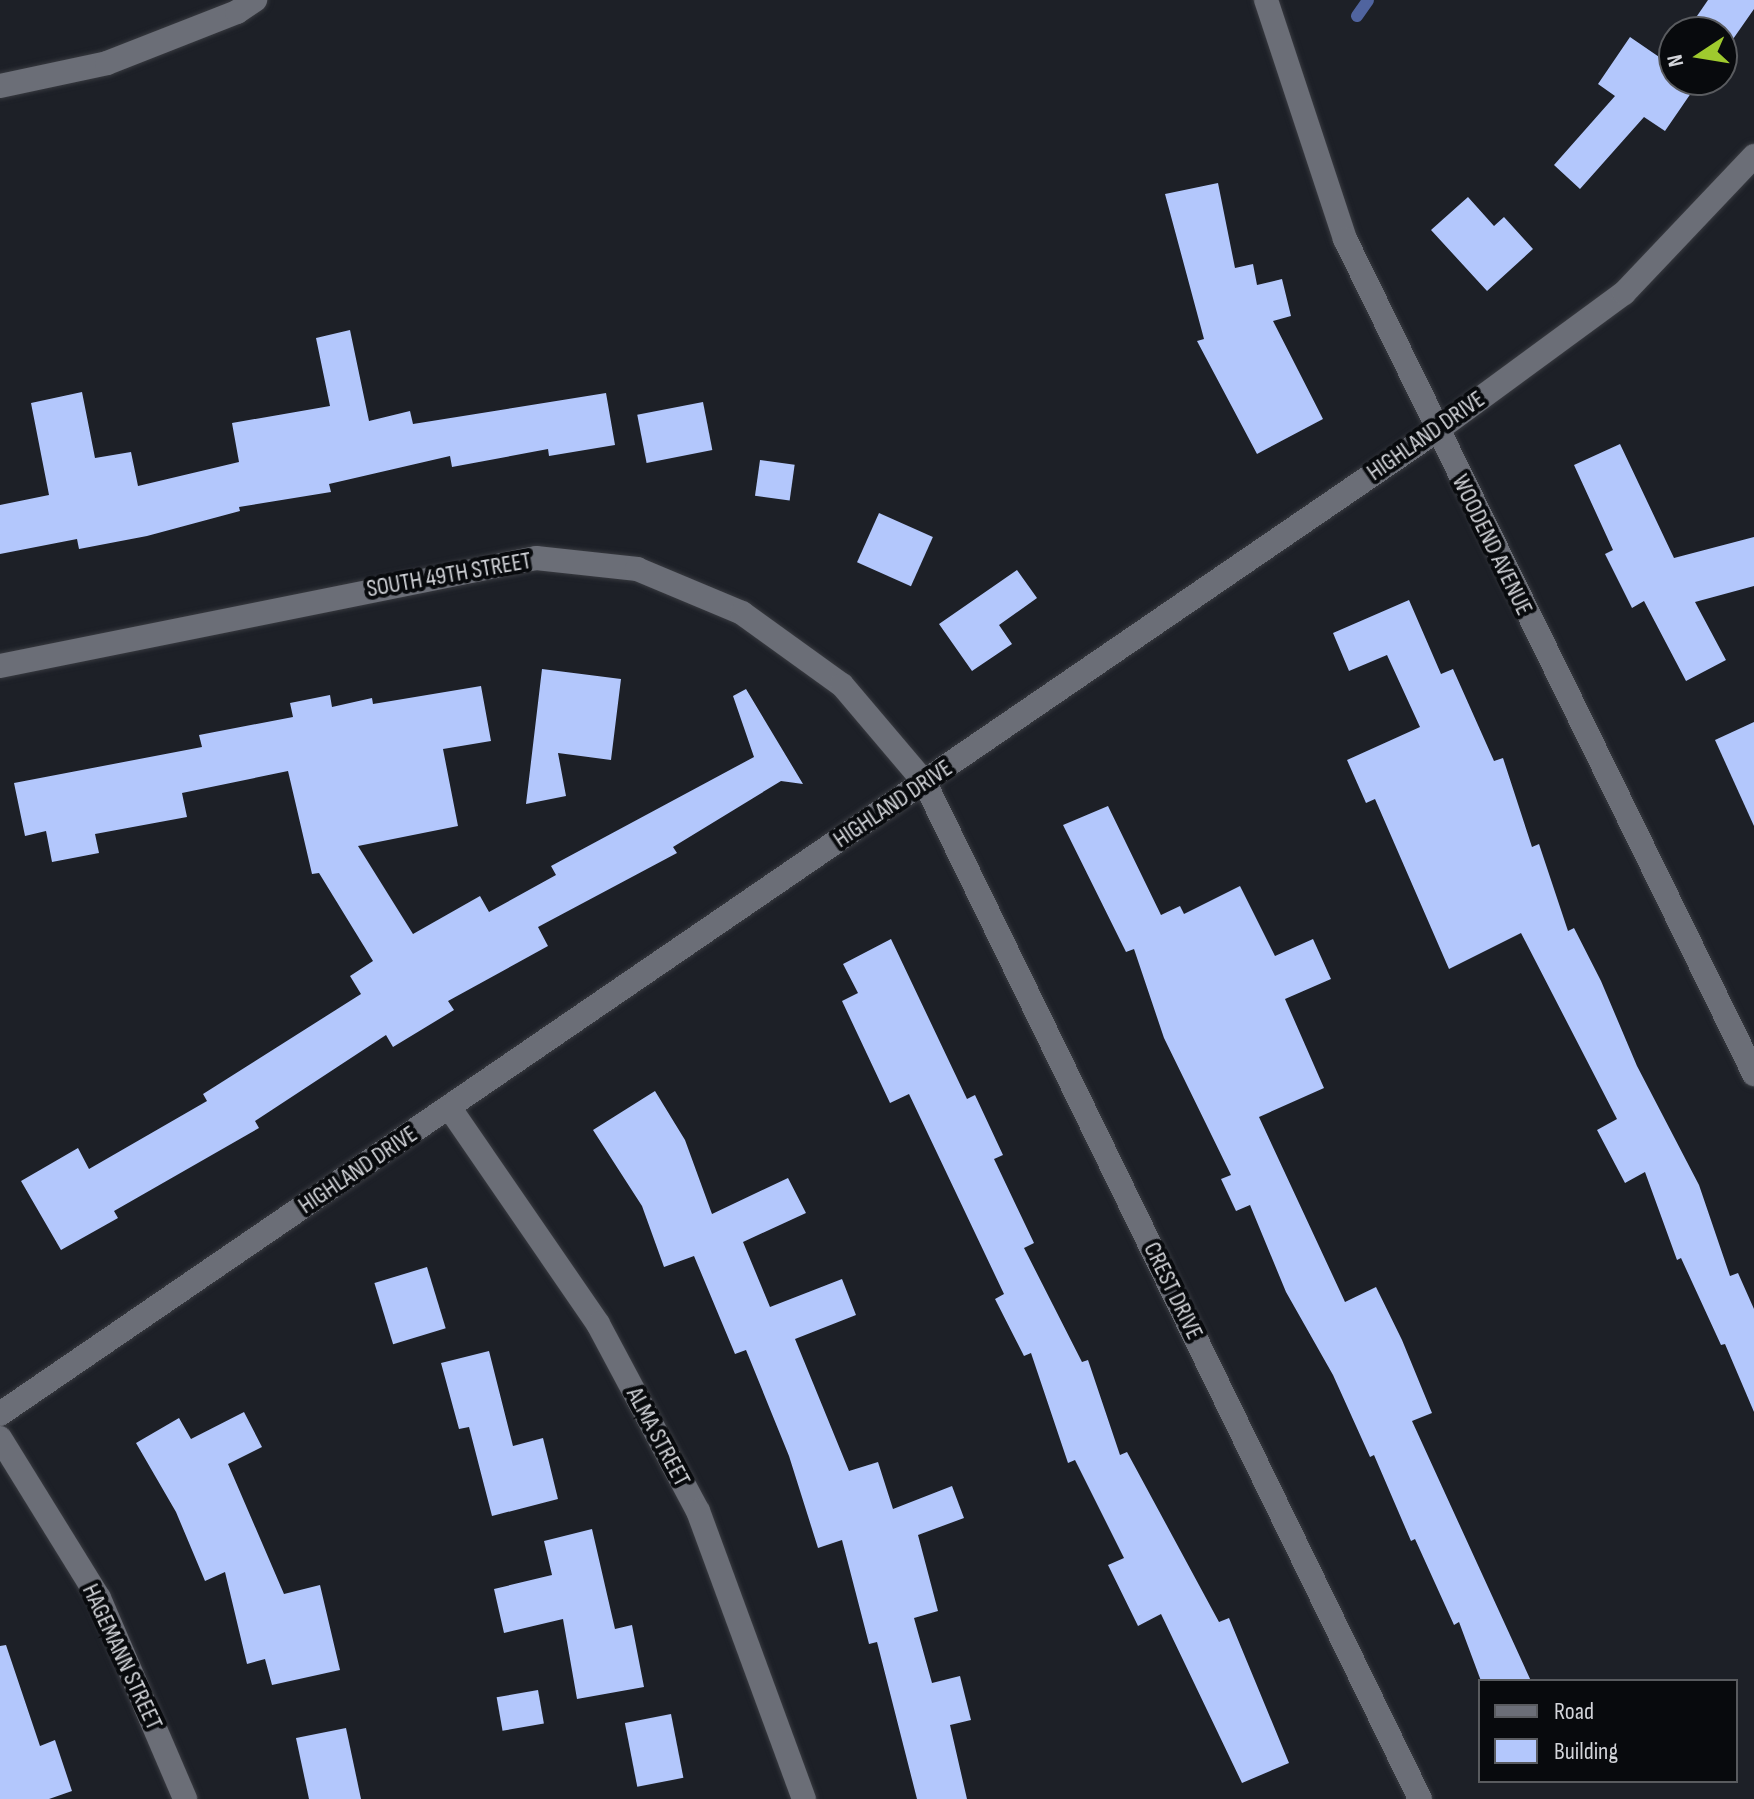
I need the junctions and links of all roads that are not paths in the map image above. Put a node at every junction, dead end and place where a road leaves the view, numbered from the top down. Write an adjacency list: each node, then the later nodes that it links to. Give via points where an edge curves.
1 (255, 0): 3 (street, via 107,63)
2 (1266, 0): 5 (street, WOODEND AVENUE, via 1345,239)
3 (0, 86)
4 (1754, 156): 5 (street, HIGHLAND DRIVE, via 1624,293)
5 (1436, 431): 7 (street, HIGHLAND DRIVE); 8 (street, WOODEND AVENUE)
6 (0, 666): 7 (street, SOUTH 49TH STREET, via 478,566 536,558 637,569 742,613 842,685)
7 (925, 783): 9 (street, HIGHLAND DRIVE); 14 (street, CREST DRIVE)
8 (1754, 1074)
9 (449, 1107): 10 (street, HIGHLAND DRIVE); 13 (street, ALMA STREET, via 598,1324 698,1511)
10 (0, 1414)
11 (0, 1438): 12 (street, HAGEMANN STREET, via 99,1598)
12 (185, 1799)
13 (804, 1799)
14 (1420, 1799)

